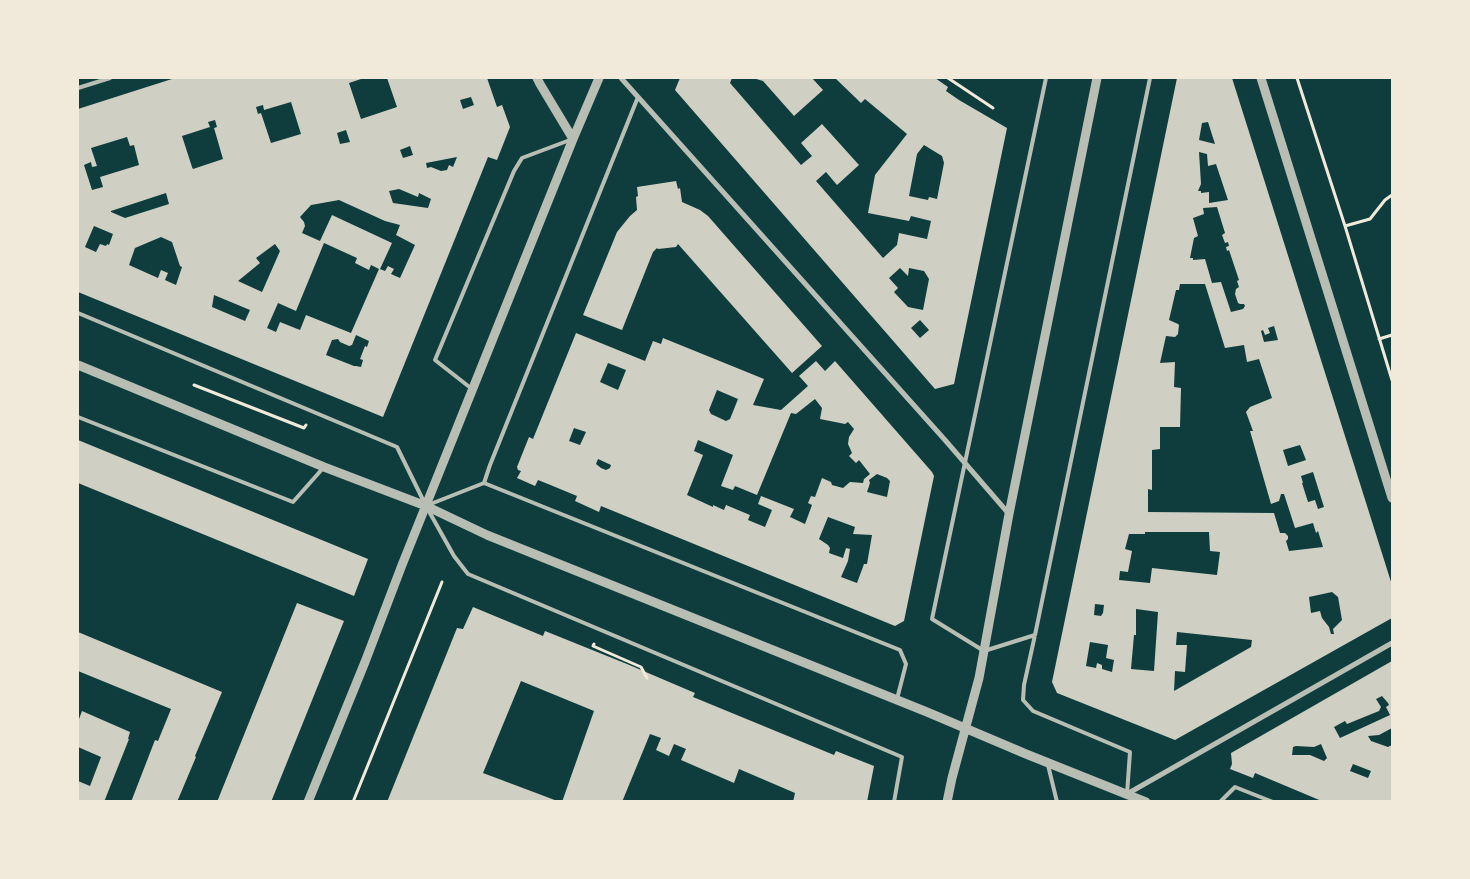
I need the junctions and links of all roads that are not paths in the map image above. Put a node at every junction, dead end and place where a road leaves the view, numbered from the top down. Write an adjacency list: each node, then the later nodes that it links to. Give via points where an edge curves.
1 (110, 78): 9 (lane)
2 (537, 78): 11 (street)
3 (599, 78): 11 (street)
4 (621, 78): 10 (street)
5 (1046, 78): 16 (lane)
6 (1097, 78): 21 (street)
7 (1150, 78): 22 (lane)
8 (1261, 78): 19 (street)
9 (78, 88)
10 (639, 97): 16 (street); 18 (lane)
11 (573, 139): 14 (street); 14 (lane, via 522,158 435,360)
12 (78, 313): 20 (lane, via 397,447)
13 (78, 366): 17 (street)
14 (472, 390): 20 (street)
15 (78, 417): 17 (lane, via 292,502)
16 (964, 463): 21 (street); 24 (lane, via 932,619)
17 (324, 467): 20 (street)
18 (484, 483): 20 (lane); 25 (lane, via 900,650 906,664)
19 (1392, 498)
20 (426, 506): 25 (street, via 487,535); 29 (street); 30 (lane, via 468,574 902,757)
21 (1009, 514): 24 (street)
22 (1034, 635): 24 (lane); 28 (lane, via 1024,700 1033,711 1130,752)
23 (1392, 643): 28 (street)
24 (984, 651): 26 (street)
25 (897, 700): 26 (street)
26 (966, 729): 27 (street); 31 (street)
27 (1048, 763): 28 (street); 32 (lane)
28 (1127, 794): 33 (street)
29 (308, 802)
30 (894, 802)
31 (948, 802)
32 (1057, 802)
33 (1146, 802)
34 (1220, 802): 35 (lane, via 1235,787)
35 (1273, 802)

